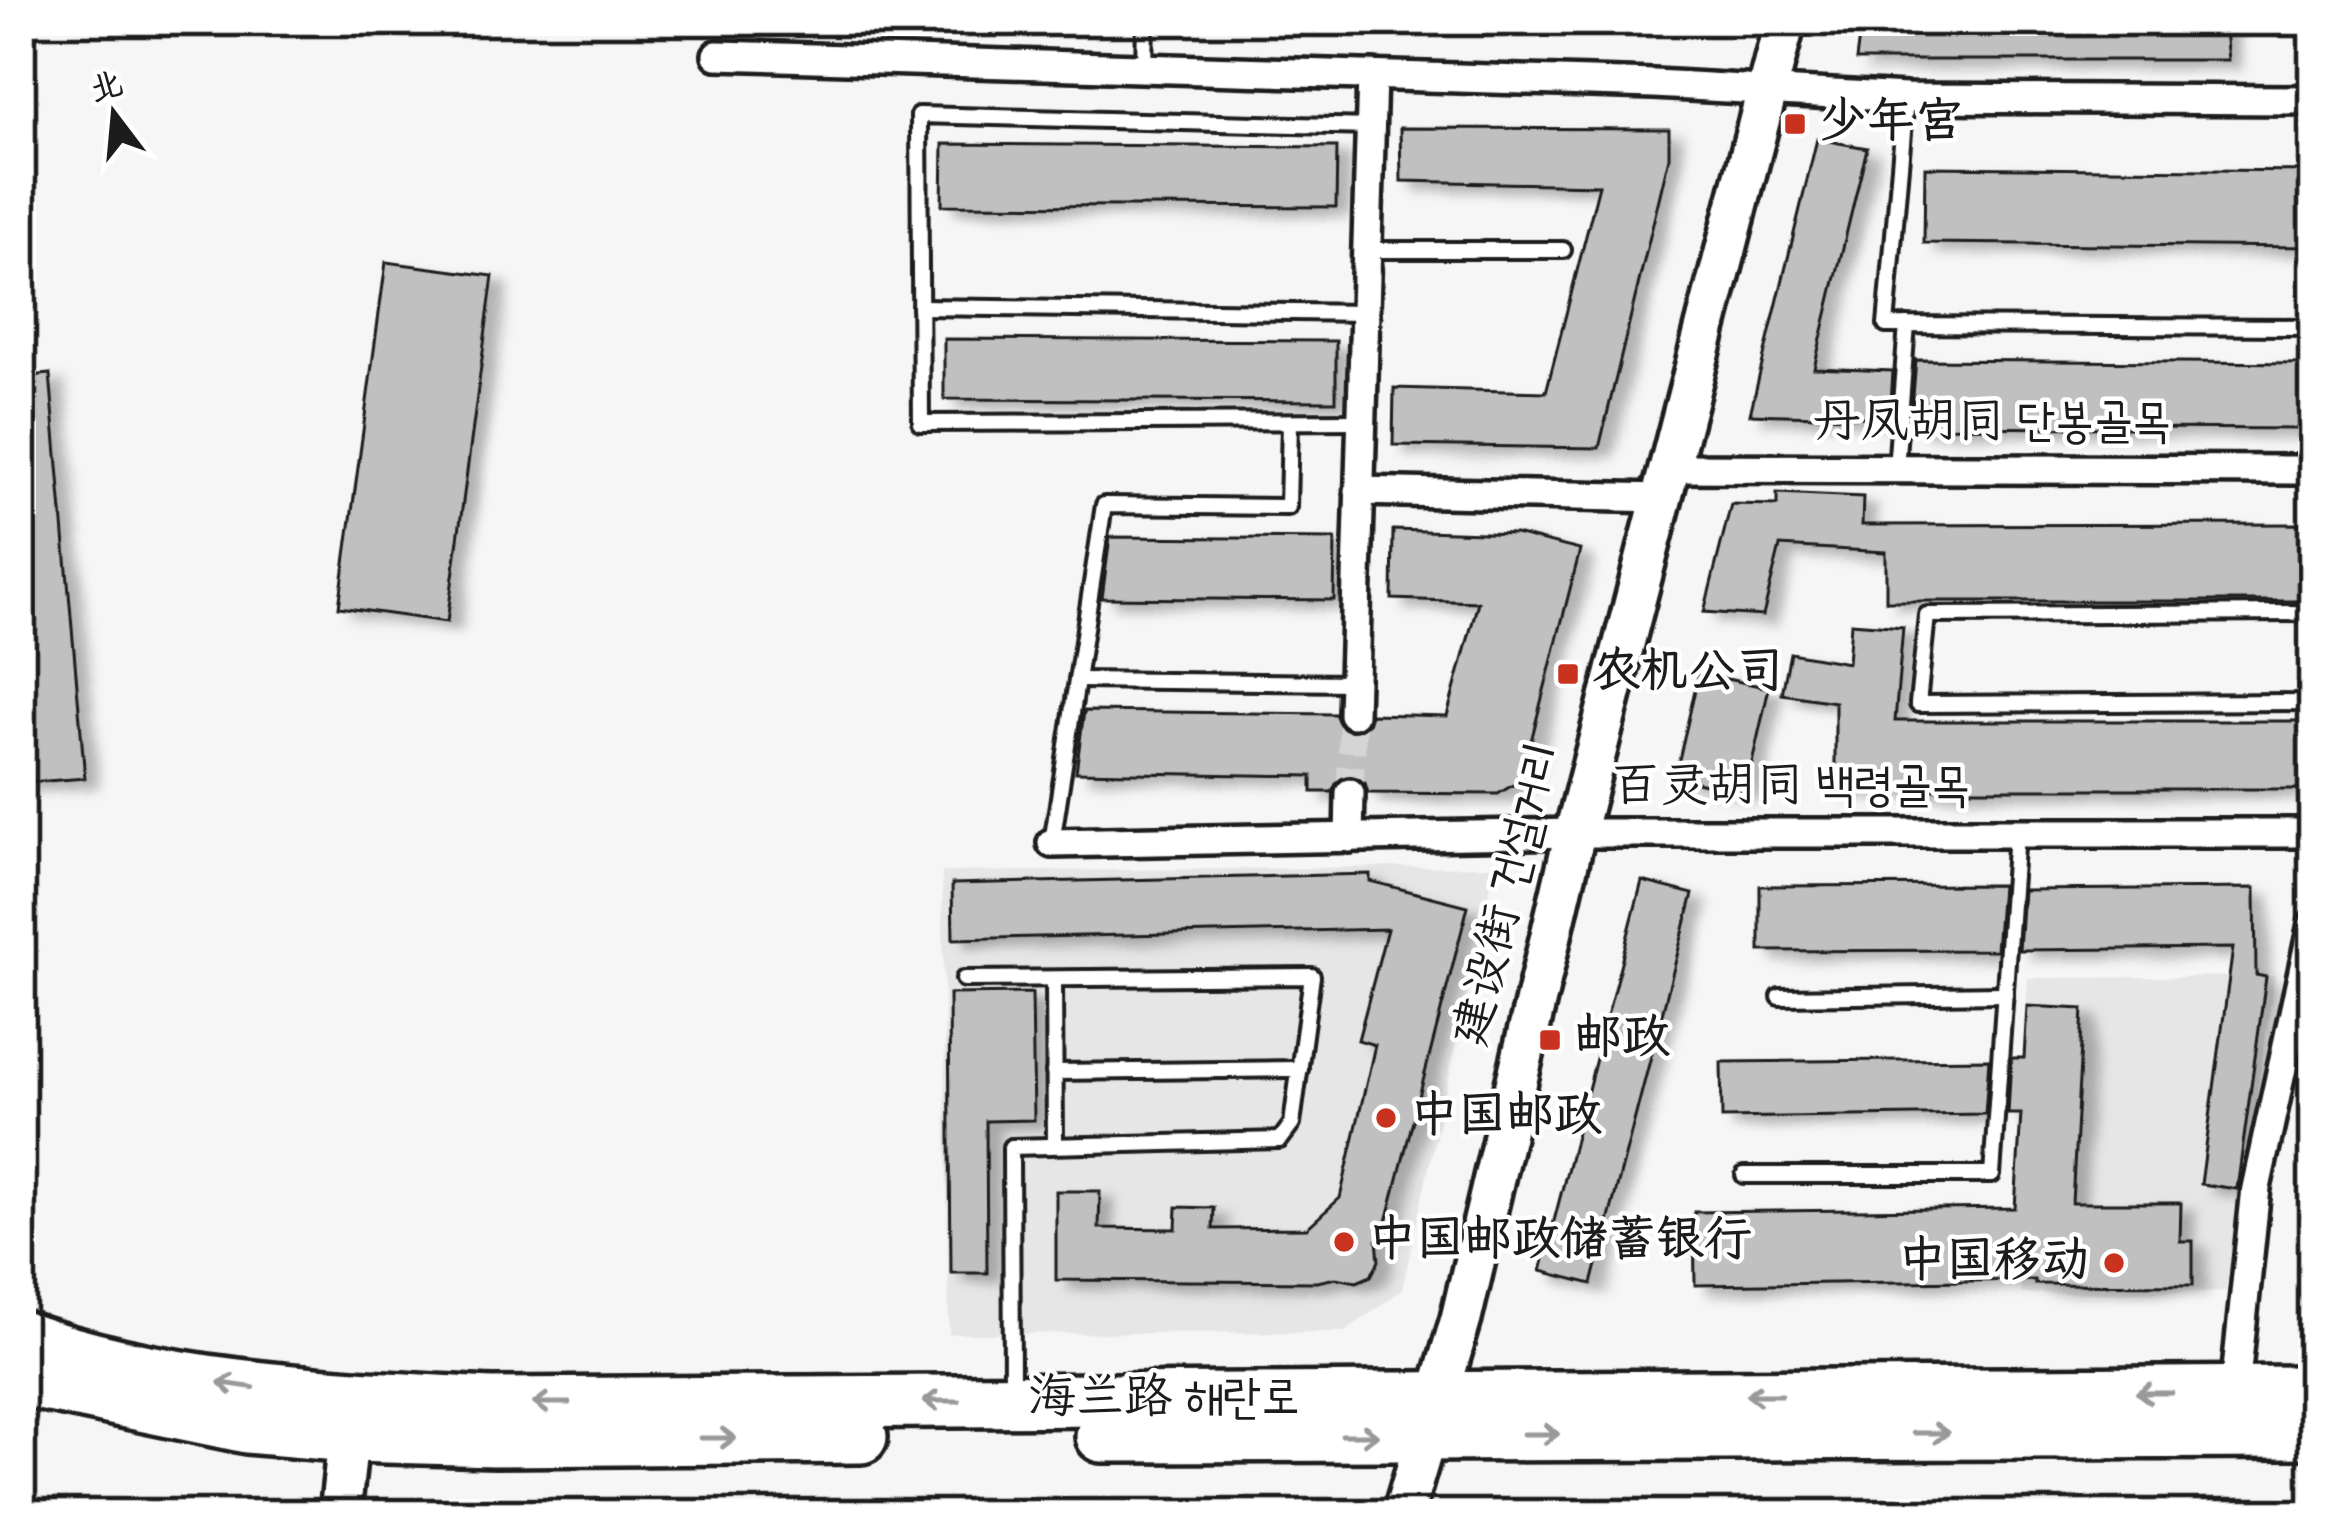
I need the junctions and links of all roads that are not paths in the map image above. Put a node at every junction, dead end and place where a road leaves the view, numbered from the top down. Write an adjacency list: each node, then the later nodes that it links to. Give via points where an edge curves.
1 (1145, 21): 4 (lane)
2 (1785, 21): 6 (street, 建设街 건설거리)
3 (717, 55): 4 (street)
4 (1144, 68): 5 (street)
5 (1372, 75): 6 (street); 9 (street)
6 (1769, 92): 7 (street); 20 (street, 建设街 건설거리)
7 (1906, 98): 8 (street); 14 (lane, via 1886,325)
8 (2313, 100)
9 (1370, 127): 10 (street); 12 (lane, via 920,115)
10 (1367, 250): 11 (lane); 13 (street)
11 (1563, 250)
12 (920, 307): 13 (lane); 16 (lane, via 921,423)
13 (1365, 314): 17 (street)
14 (1907, 325): 15 (lane); 18 (lane)
15 (2313, 326)
16 (1291, 422): 17 (lane); 23 (lane, via 1288,507 1104,505)
17 (1361, 422): 21 (street)
18 (1896, 469): 19 (street, 丹凤胡同 단봉골목); 20 (street, 丹凤胡同 단봉골목)
19 (2313, 470)
20 (1666, 483): 21 (street, 丹凤胡同 단봉골목); 28 (street, 建设街 건설거리)
21 (1359, 491): 24 (street)
22 (2313, 614): 25 (lane, via 1927,615 1918,704)
23 (1077, 680): 24 (lane); 32 (lane)
24 (1353, 683): 26 (street)
25 (2313, 703)
26 (1353, 714)
27 (1350, 793): 31 (street)
28 (1575, 833): 29 (street, 百灵胡同 백령골목); 31 (street, 百灵胡同 백령골목); 48 (street, 建设街 건설거리, via 1461,1319)
29 (2016, 833): 30 (street, 百灵胡同 백령골목); 36 (lane)
30 (2313, 833)
31 (1348, 838): 32 (street, 百灵胡同 백령골목)
32 (1052, 843)
33 (2313, 925): 46 (street, via 2257,1188)
34 (1054, 979): 35 (lane); 38 (lane, via 1312,976); 39 (lane)
35 (964, 980)
36 (2005, 994): 37 (lane); 41 (lane, via 1993,1174)
37 (1780, 998)
38 (1300, 1069): 39 (lane); 40 (lane, via 1292,1124 1280,1139)
39 (1054, 1072): 40 (lane)
40 (1055, 1145): 45 (lane, via 1011,1147)
41 (1744, 1175)
42 (21, 1337): 47 (highway, 海兰路 해란로, one-way to 42, via 131,1370)
43 (21, 1379): 47 (highway, 海兰路 해란로, via 247,1427)
44 (2313, 1392): 46 (highway, 海兰路 해란로)
45 (1012, 1409): 47 (highway, 海兰路 해란로, one-way to 47, via 492,1404); 48 (highway, 海兰路 해란로)
46 (2233, 1412): 48 (highway, 海兰路 해란로); 49 (highway, 海兰路 해란로)
47 (351, 1416): 48 (highway, 海兰路 해란로, one-way to 48, via 519,1440); 50 (street)
48 (1430, 1416): 51 (street, 建设街 건설거리)
49 (2313, 1432)
50 (336, 1510)
51 (1403, 1514)

